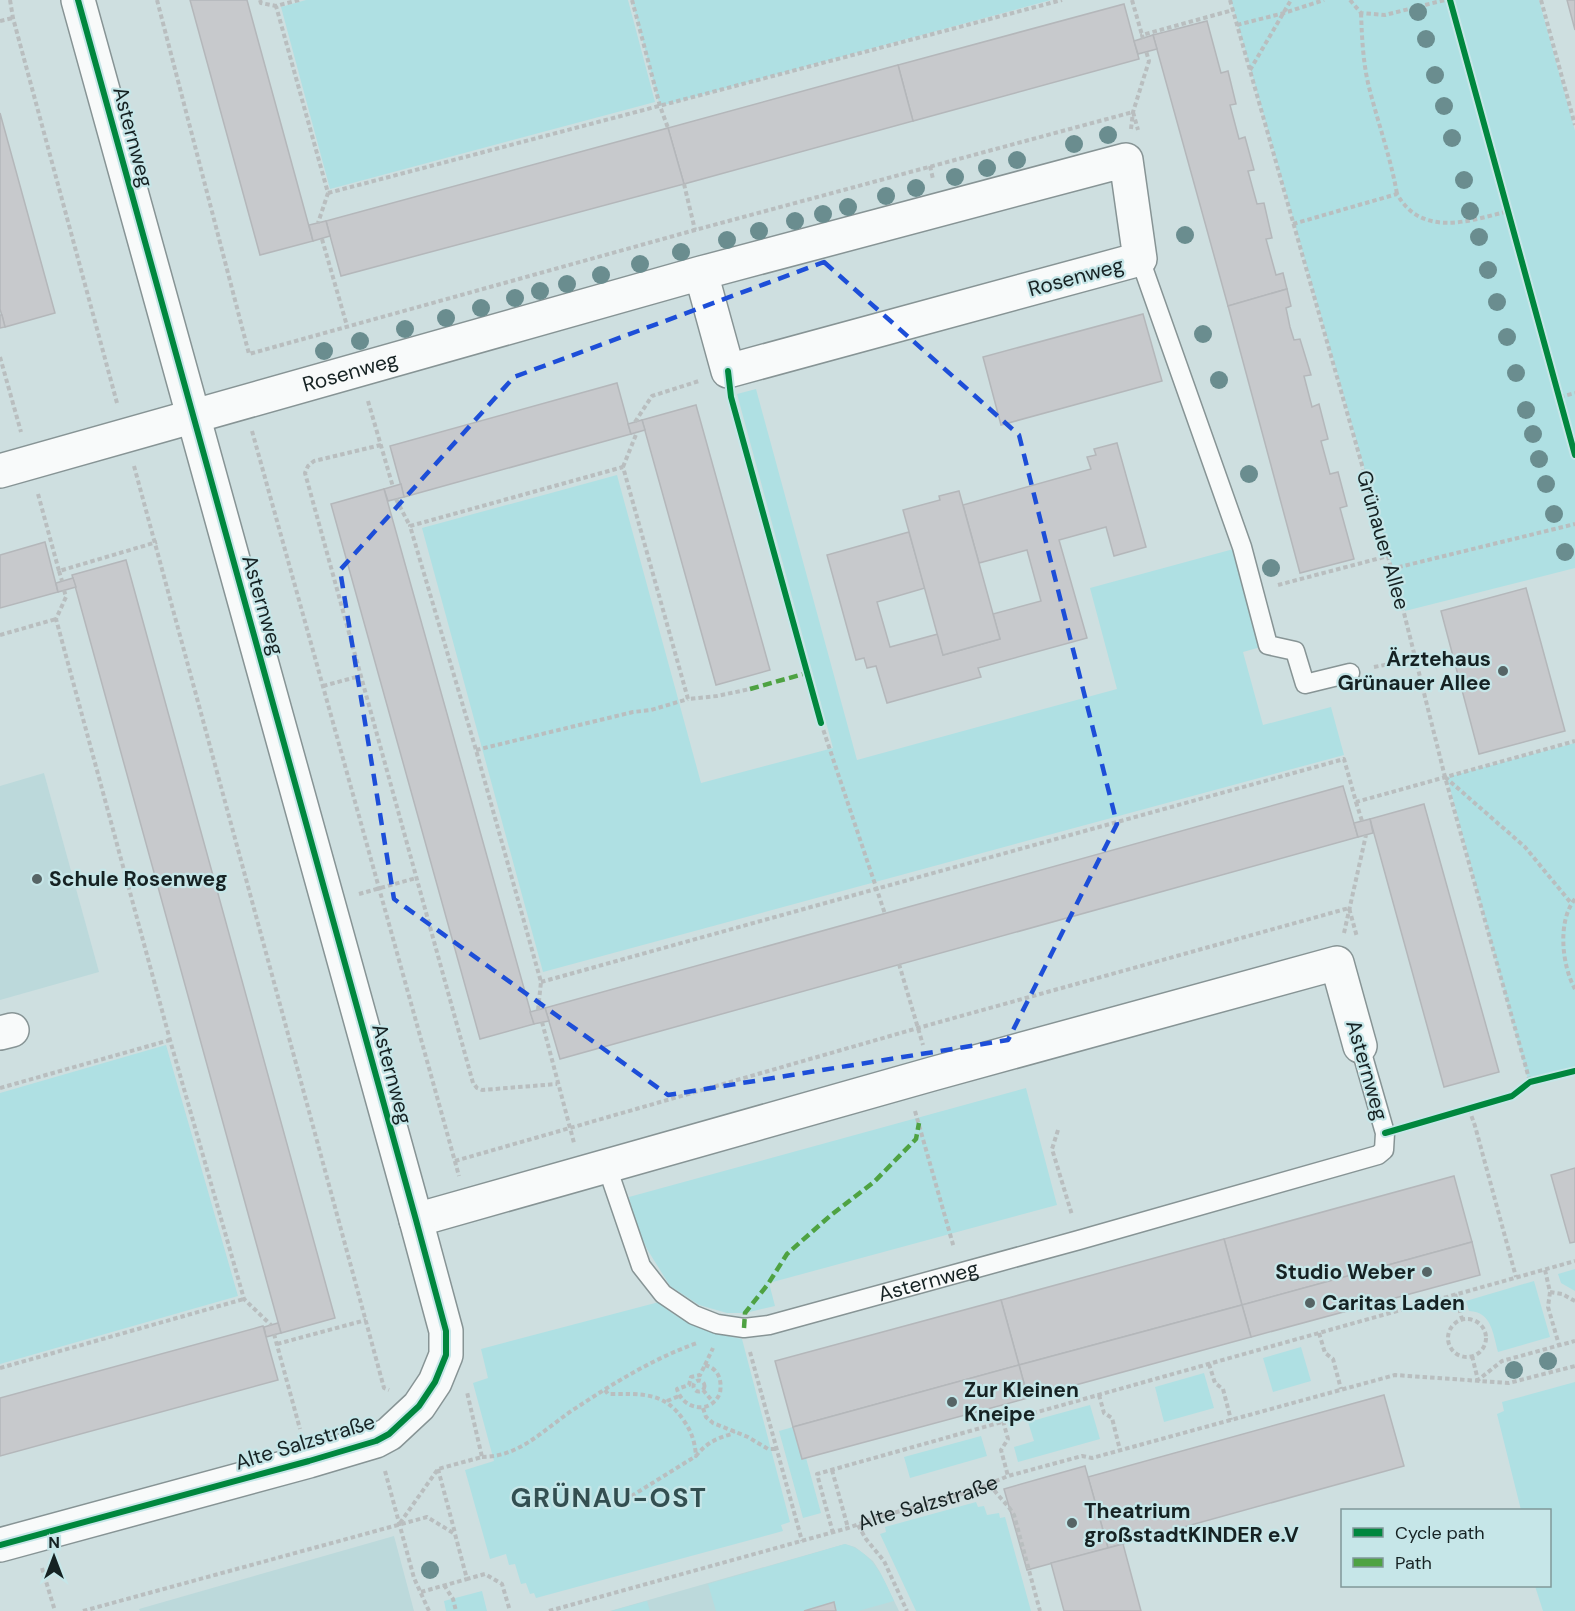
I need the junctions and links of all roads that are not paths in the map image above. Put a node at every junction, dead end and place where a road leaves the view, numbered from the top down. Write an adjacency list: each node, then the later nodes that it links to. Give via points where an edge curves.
1 (78, 0): 4 (street, Asternweg)
2 (1140, 259): 3 (street, Rosenweg, via 728,371); 3 (street, Rosenweg, via 1126,160); 6 (lane, via 1242,547 1268,645 1295,651 1305,684)
3 (701, 273): 4 (street, Rosenweg)
4 (193, 416): 5 (street, Rosenweg); 9 (street, Asternweg)
5 (15, 467)
6 (1350, 673)
7 (1360, 1046): 8 (street, Asternweg, via 1337,963); 8 (lane, Asternweg, via 1385,1133 1384,1150 1378,1155 793,1319 744,1328 694,1315 663,1294 641,1266)
8 (595, 1170): 9 (street)
9 (416, 1220): 10 (street, Alte Salzstraße, via 446,1330 446,1348 441,1369 419,1406 400,1425 376,1441)
10 (0, 1545)

